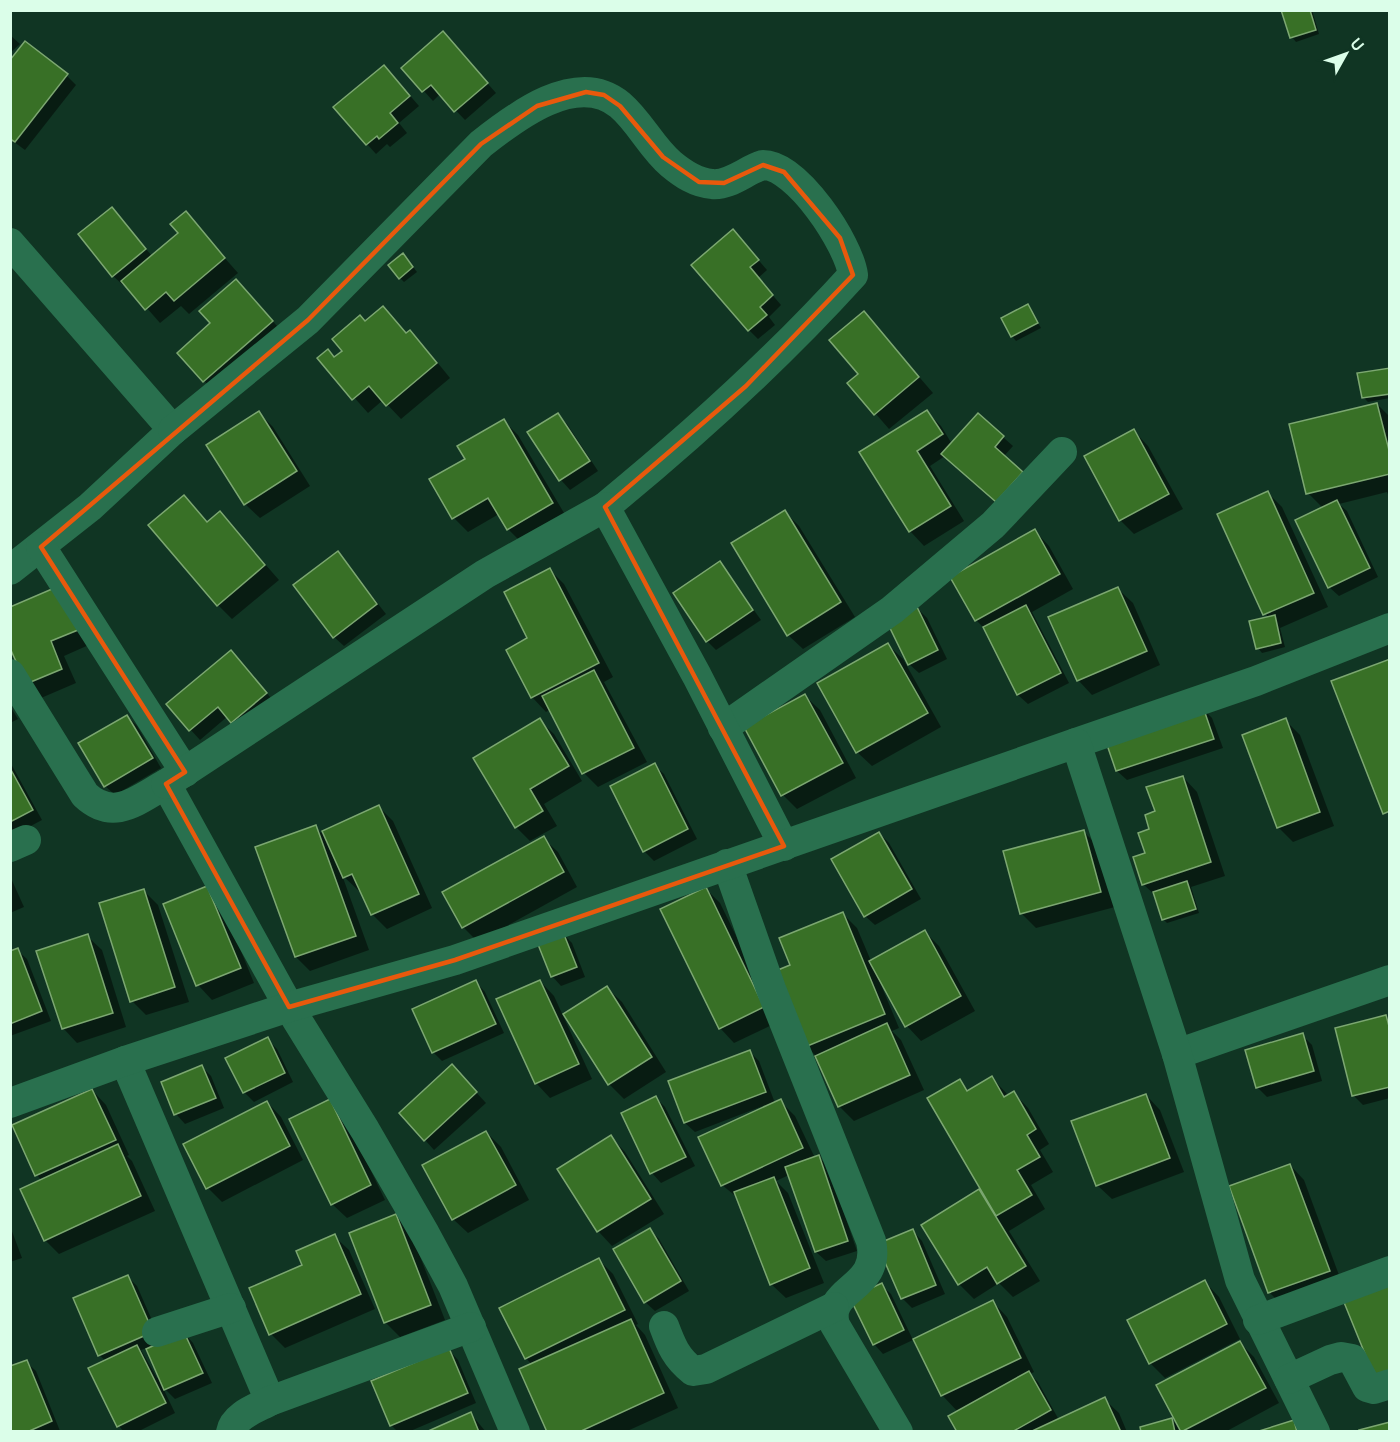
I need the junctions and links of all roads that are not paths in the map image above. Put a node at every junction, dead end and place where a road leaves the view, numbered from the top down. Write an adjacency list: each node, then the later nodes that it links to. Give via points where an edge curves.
1 (10, 243): 2 (street)
2 (173, 430): 4 (street, via 308,320 481,144 509,121 563,96 586,92 604,95 620,105 663,157 699,182 724,183 763,165 784,172 840,238 853,275 746,386); 5 (street)
3 (1062, 452): 9 (street, via 993,525 892,610)
4 (605, 507): 9 (street); 11 (street, via 485,574)
5 (41, 547): 6 (street); 11 (street)
6 (10, 570)
7 (1389, 628): 10 (street, via 1256,681)
8 (10, 674): 11 (street, via 85,795 96,805 116,808 130,804)
9 (723, 728): 12 (street)
10 (1076, 743): 12 (street); 16 (street)
11 (176, 778): 15 (street)
12 (784, 846): 13 (street)
13 (727, 864): 15 (street, via 455,960); 20 (street, via 771,989 871,1241 874,1254 868,1273)
14 (1389, 980): 16 (street)
15 (289, 1007): 17 (street); 24 (street, via 397,1183)
16 (1177, 1054): 22 (street, via 1240,1280)
17 (125, 1061): 18 (street); 21 (street)
18 (13, 1094)
19 (1389, 1271): 22 (street)
20 (834, 1307): 23 (street, via 706,1369 693,1371 674,1353); 31 (street, via 835,1325)
21 (231, 1308): 25 (street); 28 (street)
22 (1258, 1320): 26 (street)
23 (664, 1326)
24 (471, 1327): 28 (street); 30 (street)
25 (156, 1332)
26 (1289, 1379): 27 (street, via 1341,1357 1352,1359 1367,1387); 32 (street)
27 (1389, 1384)
28 (270, 1401): 29 (street, via 242,1416)
29 (228, 1430)
30 (515, 1431)
31 (898, 1431)
32 (1315, 1431)

